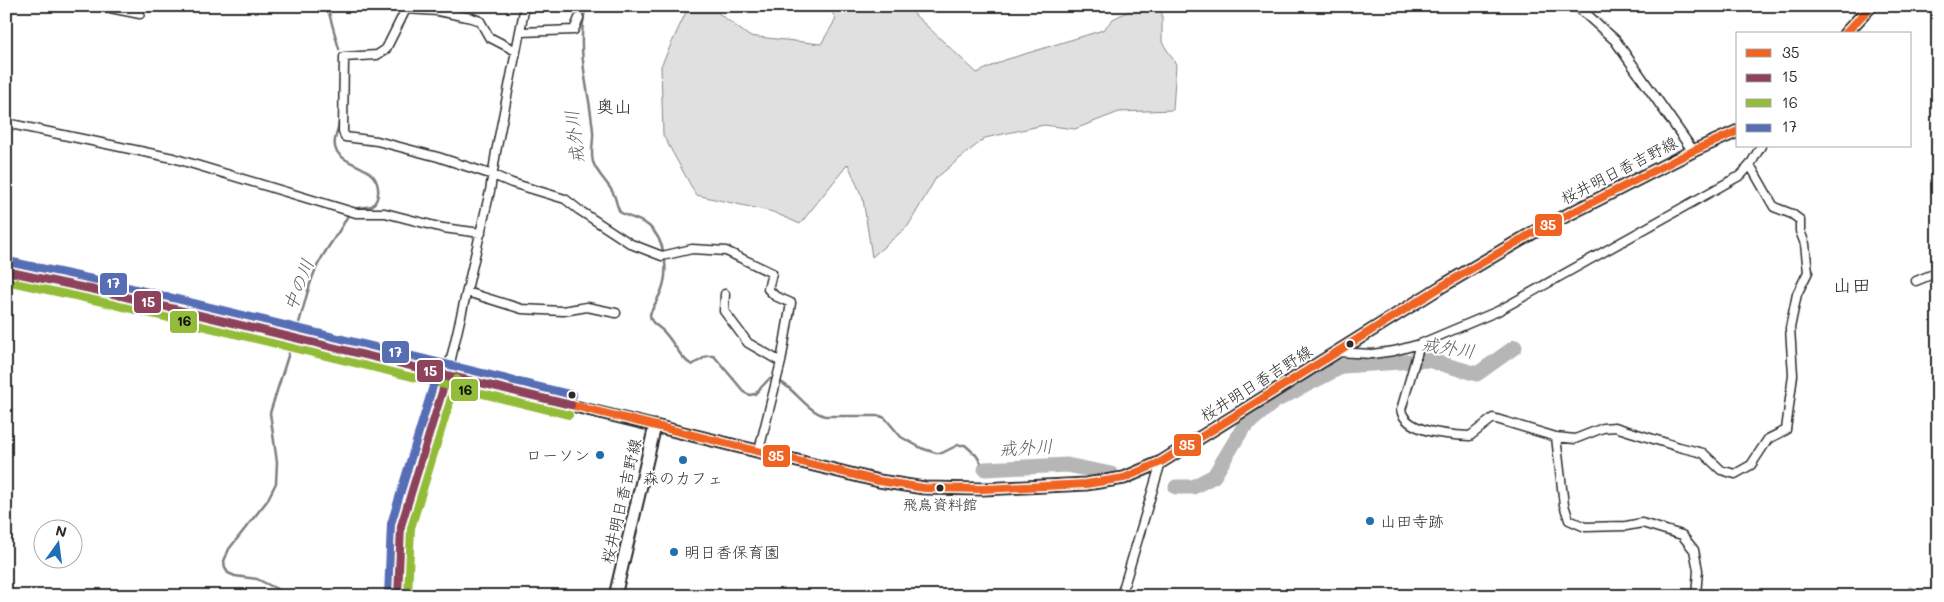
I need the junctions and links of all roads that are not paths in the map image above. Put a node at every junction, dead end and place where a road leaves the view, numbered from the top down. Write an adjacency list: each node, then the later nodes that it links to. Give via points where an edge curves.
1 (100, 6): 6 (street)
2 (525, 6): 9 (street)
3 (1577, 6): 15 (street, via 1616,40)
4 (1871, 6): 10 (main road)
5 (1938, 13): 8 (street)
6 (140, 14)
7 (579, 18): 9 (street, via 574,30)
8 (1938, 30)
9 (521, 32): 11 (street)
10 (1847, 32)
11 (516, 51): 17 (street); 17 (street, via 489,37 480,21 438,11 406,9 386,49 377,55 344,57 342,131 345,137 377,141)
12 (6, 123): 18 (street, via 173,158 356,213 385,213 443,228)
13 (1736, 131): 15 (main road, 桜井明日香吉野線)
14 (1760, 148): 16 (street)
15 (1694, 151): 26 (main road, 桜井明日香吉野線, via 1534,232)
16 (1750, 165): 25 (street, via 1741,175 1686,207 1498,311); 30 (street, via 1774,207 1800,220 1805,244 1808,272 1797,294 1790,328 1793,374 1786,430 1768,439 1751,465 1734,474 1722,470 1703,453 1615,427 1575,439)
17 (493, 175): 18 (street); 27 (street, via 565,199 631,244 665,256 692,249 726,251 772,273 768,289 791,303)
18 (481, 233): 22 (street)
19 (6, 271): 28 (main road)
20 (1938, 272): 21 (street)
21 (1916, 281)
22 (467, 292): 24 (street, via 522,309 563,311 587,307); 28 (street)
23 (725, 294): 27 (street, via 724,311 748,343)
24 (616, 313)
25 (1420, 344): 26 (street, via 1372,354); 30 (street, via 1401,410 1409,423 1444,434 1470,436 1493,418)
26 (1336, 352): 32 (main road, 桜井明日香吉野線)
27 (781, 362): 31 (street)
28 (447, 376): 29 (main road); 33 (main road, via 402,526)
29 (655, 426): 31 (main road, 桜井明日香吉野線); 34 (main road, 桜井明日香吉野線)
30 (1556, 437): 36 (street, via 1564,505 1569,520 1585,526 1642,523 1682,535 1694,550 1698,570)
31 (759, 450): 32 (main road, 桜井明日香吉野線, via 879,481 924,488 983,490 1086,484 1124,478)
32 (1161, 462): 35 (street)
33 (398, 596)
34 (615, 596)
35 (1121, 596)
36 (1696, 596)

